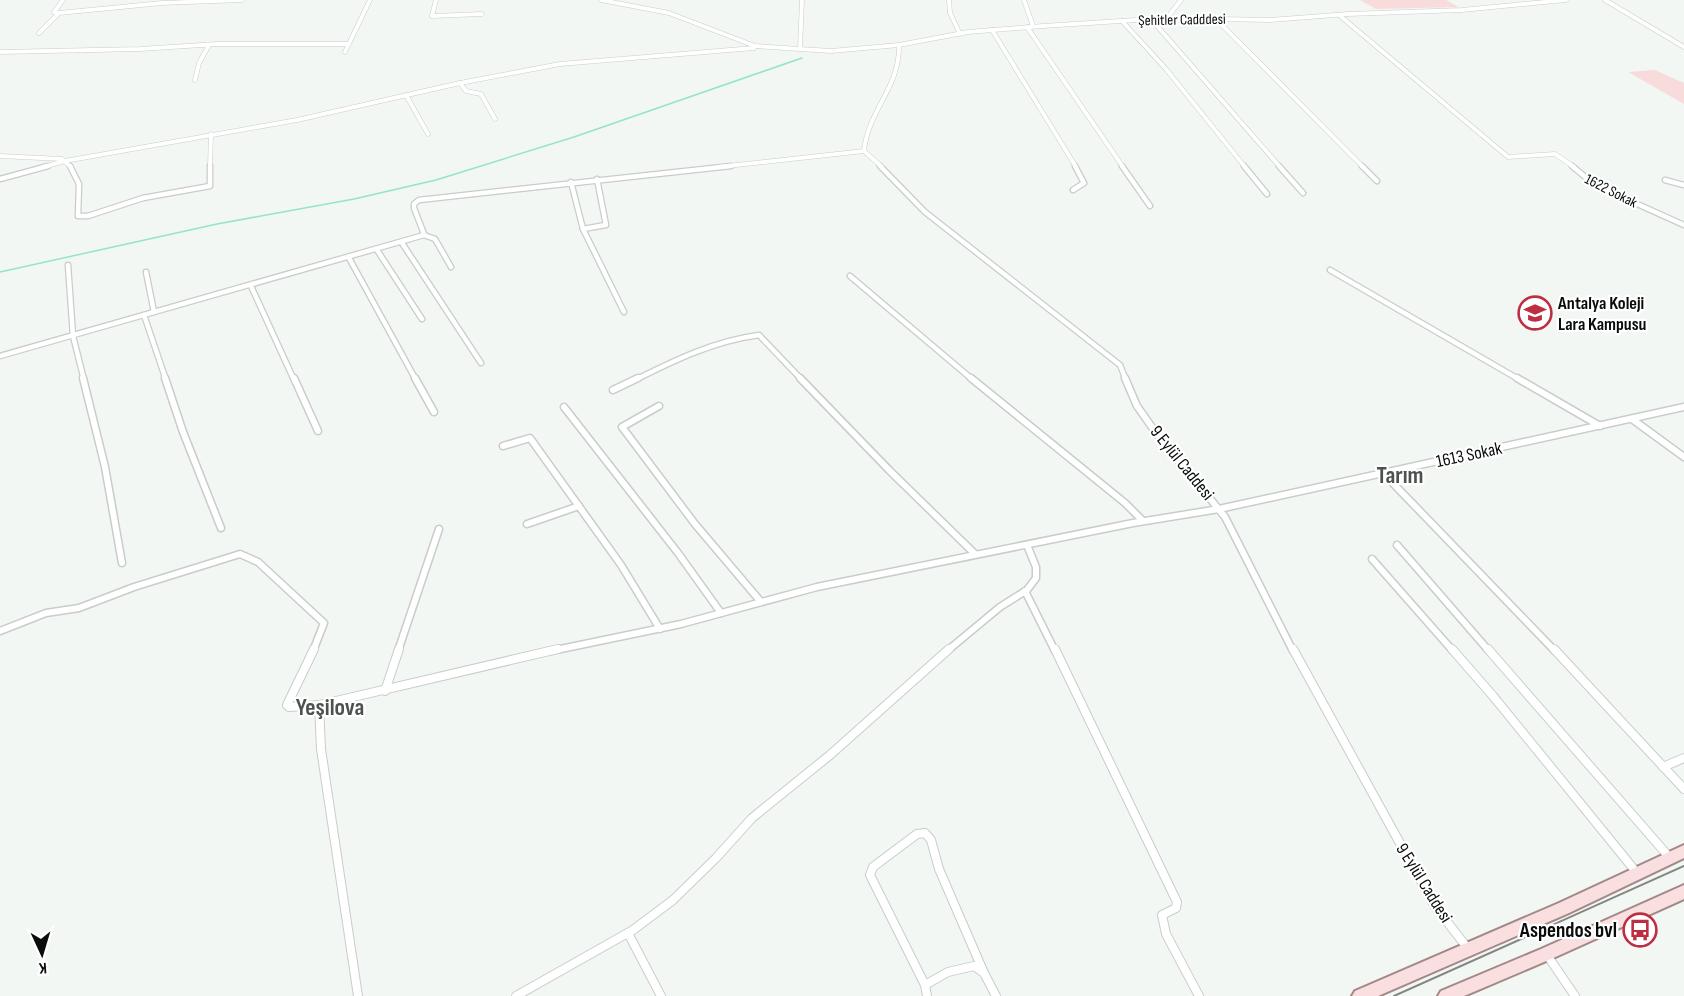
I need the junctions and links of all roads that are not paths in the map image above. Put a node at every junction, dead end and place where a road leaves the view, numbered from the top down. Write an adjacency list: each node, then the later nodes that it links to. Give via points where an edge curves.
1 (63, 0): 12 (street, via 54,12)
2 (242, 0): 12 (street)
3 (370, 0): 24 (street)
4 (436, 0): 13 (street, via 432,16)
5 (601, 0): 27 (street, via 669,13)
6 (802, 0): 29 (street)
7 (949, 0): 23 (street, via 950,13)
8 (1024, 0): 19 (street)
9 (1181, 0): 15 (street)
10 (1566, 0): 14 (street, Şehitler Cadddesi, via 1462,10)
11 (1605, 0): 28 (street)
12 (59, 13): 22 (street)
13 (482, 14)
14 (1339, 15): 17 (street, Şehitler Cadddesi); 51 (street, 1622 Sokak, via 1508,157 1561,155 1594,184)
15 (1167, 18): 16 (street, Şehitler Cadddesi); 17 (street, Şehitler Cadddesi)
16 (1151, 19): 18 (street, Şehitler Cadddesi); 48 (street)
17 (1216, 19): 44 (street)
18 (1122, 21): 19 (street, Şehitler Cadddesi); 49 (street)
19 (1033, 26): 20 (street, Şehitler Cadddesi)
20 (1027, 27): 21 (street, Şehitler Cadddesi); 50 (street)
21 (992, 30): 23 (street, Şehitler Cadddesi); 47 (street, via 1084,180)
22 (39, 33)
23 (960, 34): 26 (street, Şehitler Cadddesi)
24 (348, 44): 25 (street); 31 (street)
25 (209, 45): 30 (street); 32 (street)
26 (899, 45): 29 (street, Şehitler Cadddesi, via 831,51); 38 (street, via 899,66 889,92 869,122)
27 (759, 47): 29 (street, Şehitler Cadddesi); 33 (street, via 560,64)
28 (1684, 47)
29 (800, 49)
30 (0, 52)
31 (345, 52)
32 (195, 80)
33 (460, 83): 34 (street); 35 (street, via 466,92 481,94)
34 (406, 95): 36 (street, via 297,120); 37 (street)
35 (495, 119)
36 (212, 134): 40 (street); 40 (street, via 210,186 143,198 88,216 78,216 78,180 75,169)
37 (428, 134)
38 (864, 151): 42 (street); 83 (street, 9 Eylül Caddesi, via 950,233 1120,365 1137,406)
39 (0, 156): 40 (street)
40 (65, 161): 41 (street)
41 (0, 179)
42 (597, 180): 45 (street); 52 (street, via 606,225)
43 (1665, 180): 46 (street)
44 (1377, 181)
45 (571, 183): 52 (street); 53 (street, via 419,200 414,208)
46 (1684, 186)
47 (1073, 190)
48 (1303, 193)
49 (1267, 194)
50 (1150, 206)
51 (1684, 225)
52 (583, 229): 64 (street)
53 (424, 234): 54 (street); 58 (street, via 435,239)
54 (402, 243): 55 (street); 70 (street)
55 (377, 250): 56 (street); 66 (street)
56 (349, 258): 62 (street); 75 (street)
57 (68, 265): 67 (street)
58 (451, 267)
59 (1330, 270): 77 (street)
60 (146, 272): 63 (street)
61 (850, 276): 84 (street)
62 (251, 286): 63 (street); 78 (street)
63 (154, 312): 65 (street)
64 (624, 312)
65 (144, 315): 67 (street); 86 (street, via 183,432)
66 (422, 319)
67 (73, 336): 69 (street); 92 (street, via 105,467)
68 (0, 347): 69 (street)
69 (1, 356)
70 (482, 363)
71 (613, 390): 90 (street, via 680,357 759,335)
72 (659, 406): 94 (street, via 621,428 694,524)
73 (564, 407): 95 (street)
74 (1684, 407): 76 (street, 1613 Sokak)
75 (435, 412)
76 (1632, 418): 77 (street, 1613 Sokak); 80 (street)
77 (1600, 426): 81 (street, 1613 Sokak)
78 (318, 431)
79 (503, 446): 82 (street, via 530,438)
80 (1684, 457)
81 (1384, 474): 83 (street, 1613 Sokak); 101 (street)
82 (579, 506): 85 (street); 96 (street)
83 (1219, 509): 84 (street, 1613 Sokak); 107 (street, 9 Eylül Caddesi, via 1312,687 1434,905)
84 (1143, 521): 88 (street, 1613 Sokak)
85 (528, 524)
86 (221, 528)
87 (439, 529): 98 (street)
88 (1027, 545): 90 (street, 1613 Sokak); 93 (street, via 1036,578)
89 (1397, 546): 103 (street)
90 (975, 554): 94 (street, 1613 Sokak)
91 (1372, 559): 104 (street, via 1493,696)
92 (122, 563)
93 (1024, 591): 106 (street, via 967,633 830,755 752,818 673,900); 116 (street, via 1091,720 1177,902 1176,908 1162,915 1166,934)
94 (761, 602): 95 (street, 1613 Sokak)
95 (721, 613): 96 (street, 1613 Sokak)
96 (660, 629): 98 (street, 1613 Sokak, via 539,653)
97 (0, 631): 99 (street, 1613 Sokak, via 45,613 78,608 240,554 258,562 324,623 287,705)
98 (385, 691): 99 (street, 1613 Sokak)
99 (319, 705): 111 (street, via 321,749)
100 (1684, 758): 101 (street)
101 (1663, 766): 102 (street)
102 (1684, 789)
103 (1677, 854): 104 (main road)
104 (1638, 874): 107 (main road)
105 (1684, 892): 108 (main road)
106 (628, 933): 112 (street); 113 (street)
107 (1469, 950): 117 (main road)
108 (1546, 954): 118 (main road); 119 (street)
109 (984, 973): 110 (street, via 974,966 962,967); 110 (street, via 939,869 931,840 925,833 918,834 873,867 870,875); 115 (street)
110 (925, 986): 114 (street)
111 (358, 996)
112 (516, 996)
113 (661, 996)
114 (927, 996)
115 (996, 996)
116 (1199, 996)
117 (1360, 996)
118 (1446, 996)
119 (1575, 996)

